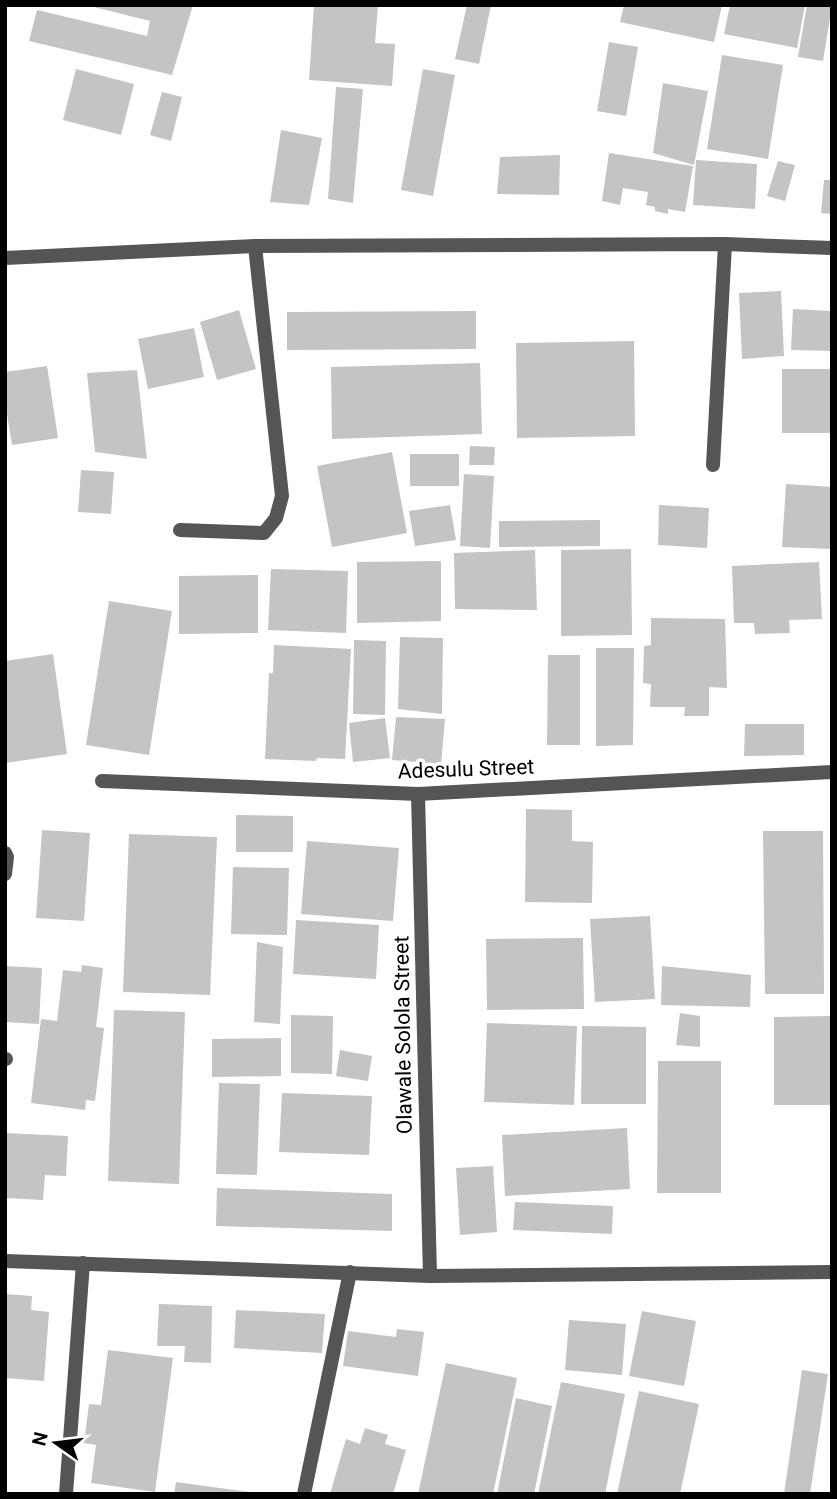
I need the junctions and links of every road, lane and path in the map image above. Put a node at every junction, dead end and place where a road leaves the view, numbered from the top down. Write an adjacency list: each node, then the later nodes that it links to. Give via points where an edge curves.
1 (725, 244): 2 (street); 3 (street); 5 (street)
2 (255, 246): 4 (street); 6 (street, via 282,496 276,518 264,533)
3 (832, 248)
4 (5, 258)
5 (713, 466)
6 (180, 530)
7 (832, 772): 9 (street, Adesulu Street)
8 (102, 781): 9 (street, Adesulu Street)
9 (418, 794): 16 (street, Olawale Solola Street)
10 (5, 853): 11 (street)
11 (5, 874)
12 (5, 1261): 13 (street)
13 (83, 1263): 14 (street); 17 (street)
14 (350, 1272): 16 (street); 18 (street)
15 (832, 1272): 16 (street)
16 (430, 1276)
17 (66, 1494)
18 (304, 1494)

